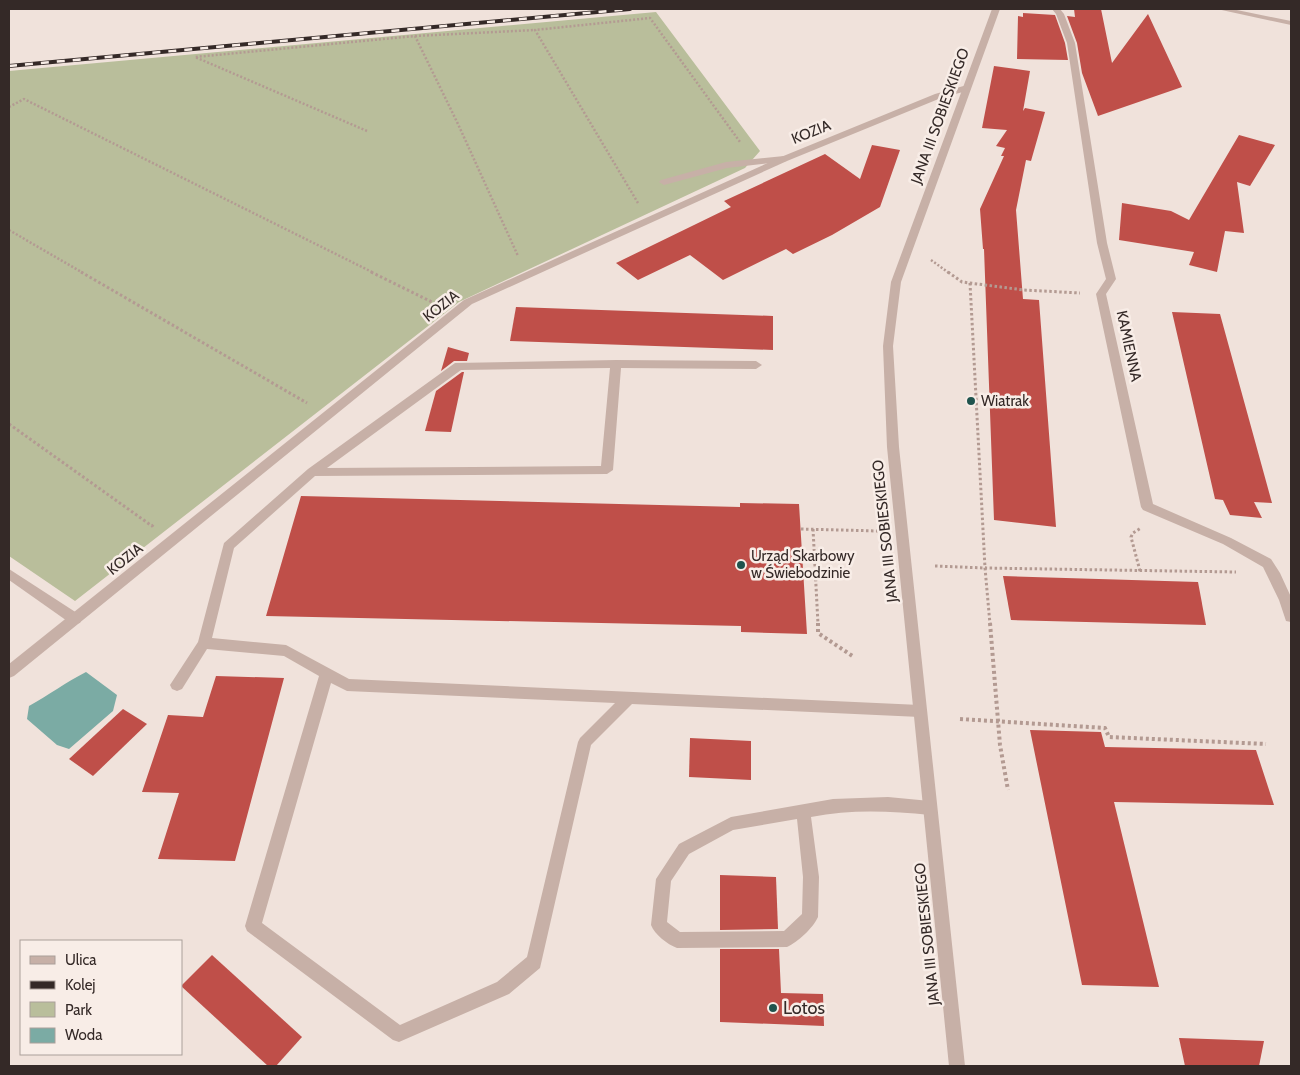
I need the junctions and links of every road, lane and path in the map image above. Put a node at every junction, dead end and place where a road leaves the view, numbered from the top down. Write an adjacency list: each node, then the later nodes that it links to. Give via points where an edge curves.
1 (996, 9): 7 (street, JANA III SOBIESKIEGO)
2 (1056, 9): 18 (street, KAMIENNA, via 1071,43 1102,243 1111,279)
3 (1221, 9): 4 (street)
4 (1291, 23)
5 (535, 30): 6 (path); 10 (path, via 650,18); 13 (path)
6 (415, 36): 9 (path, via 195,57); 15 (path)
7 (967, 88): 11 (street, KOZIA, via 938,96); 45 (street, JANA III SOBIESKIEGO, via 896,282 888,346 893,447)
8 (9, 107): 19 (path, via 24,99 437,305)
9 (367, 131)
10 (740, 142)
11 (784, 159): 12 (street, via 726,165); 38 (street, KOZIA, via 468,302)
12 (664, 182)
13 (639, 203)
14 (9, 230): 23 (path)
15 (520, 260)
16 (931, 260): 17 (path, via 962,282)
17 (970, 283): 18 (path); 33 (path)
18 (1101, 294): 37 (street, KAMIENNA, via 1147,507 1227,541 1267,564)
19 (429, 311)
20 (616, 364): 21 (street); 26 (street, via 460,366); 26 (street, via 607,470)
21 (756, 364)
22 (315, 398): 23 (path)
23 (307, 403): 24 (path)
24 (299, 409)
25 (9, 424): 27 (path, via 152,526)
26 (312, 472): 39 (street, via 228,546)
27 (160, 519)
28 (801, 529): 29 (path)
29 (813, 529): 30 (path); 40 (path, via 818,633)
30 (878, 531)
31 (1131, 537): 34 (path)
32 (935, 566): 33 (path)
33 (985, 568): 34 (path); 47 (path)
34 (1140, 571): 35 (path)
35 (1241, 572)
36 (9, 574): 38 (street)
37 (1291, 617)
38 (74, 619): 41 (street, KOZIA)
39 (204, 643): 42 (street, via 286,651); 43 (street)
40 (854, 657)
41 (9, 672)
42 (327, 674): 44 (street, via 347,685); 44 (street, via 253,926 399,1034 503,988 534,962 585,742)
43 (177, 685)
44 (630, 697): 45 (street)
45 (920, 711): 50 (street, JANA III SOBIESKIEGO)
46 (960, 719): 47 (path)
47 (998, 722): 48 (path, via 1105,728 1109,737); 49 (path)
48 (1266, 744)
49 (1008, 790)
50 (930, 808): 51 (street, via 888,804); 52 (street, JANA III SOBIESKIEGO)
51 (803, 810): 51 (street, via 732,824 684,848 664,879 659,926 677,940 787,939 810,917 811,877)
52 (957, 1066)

